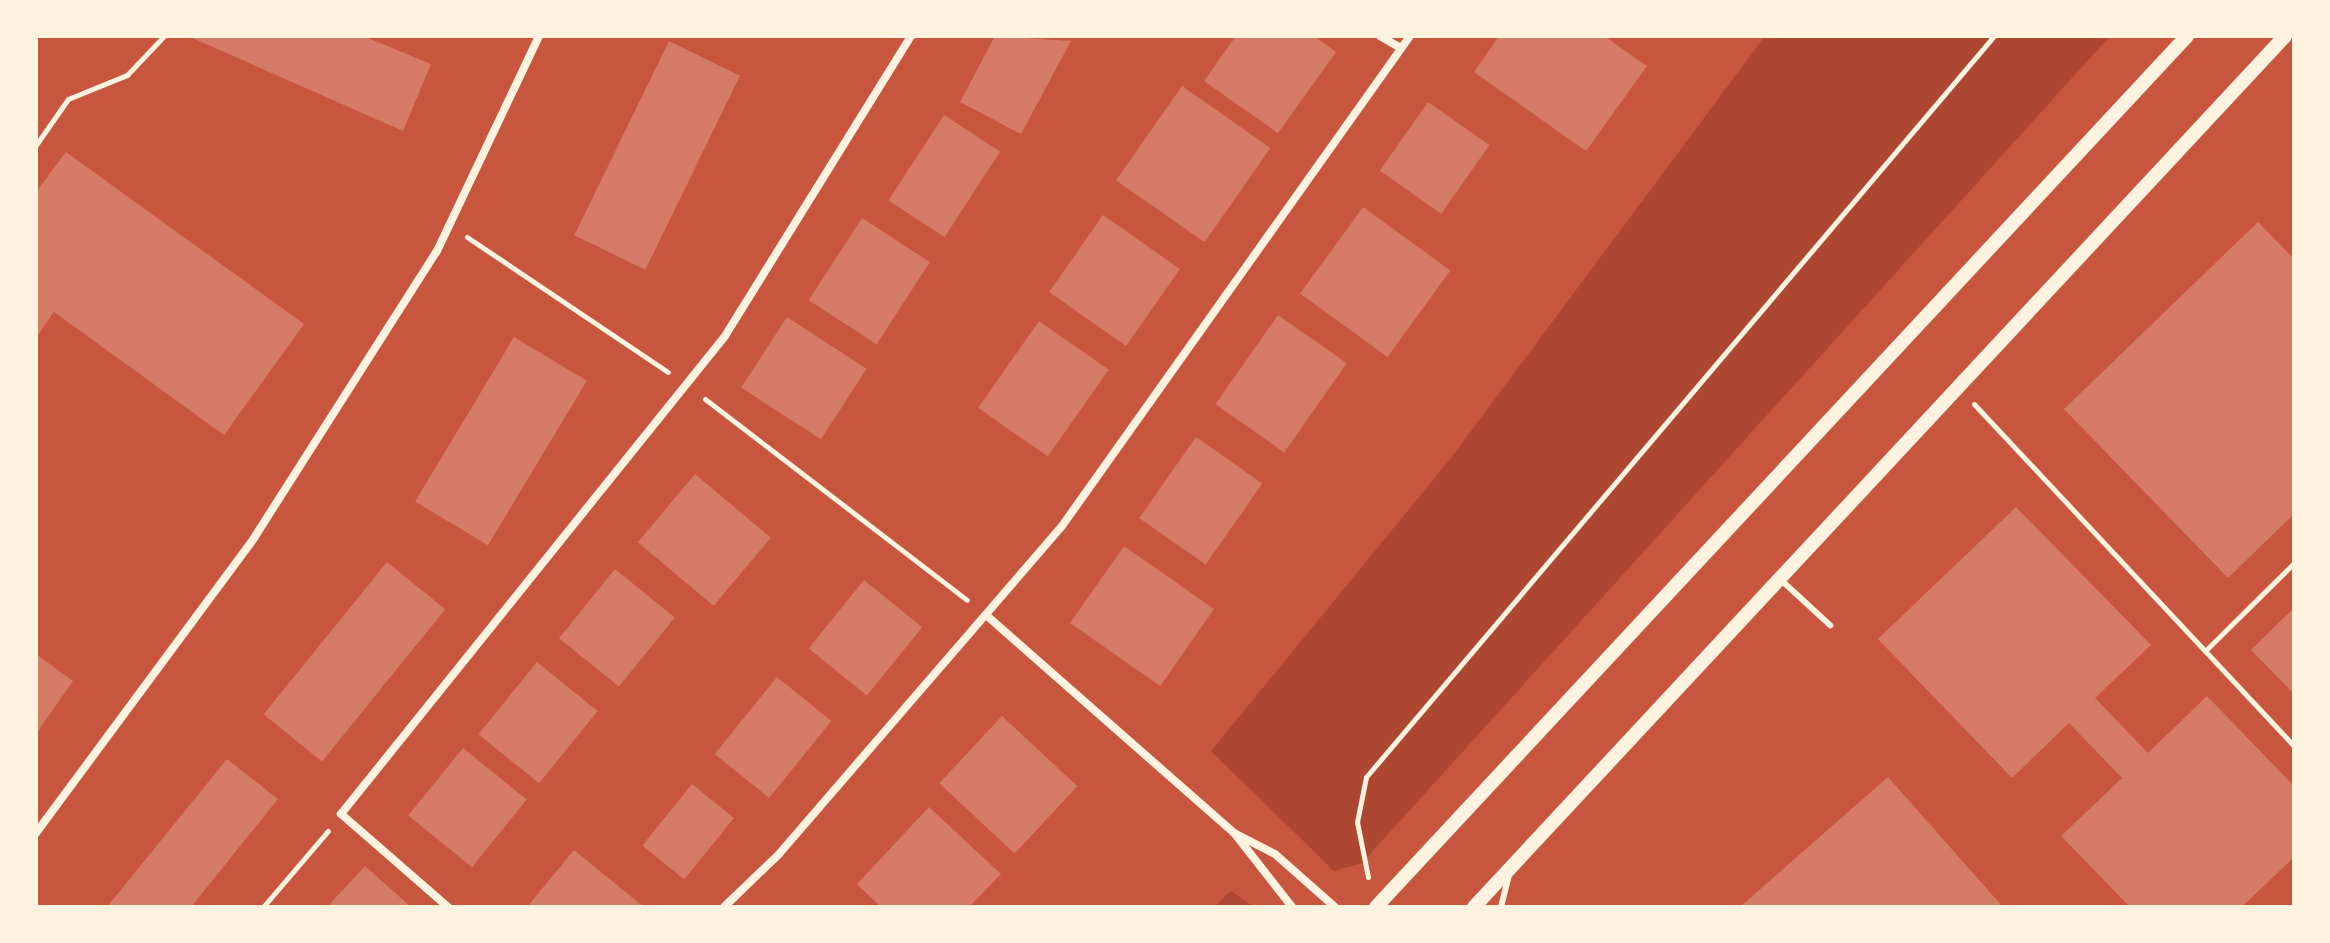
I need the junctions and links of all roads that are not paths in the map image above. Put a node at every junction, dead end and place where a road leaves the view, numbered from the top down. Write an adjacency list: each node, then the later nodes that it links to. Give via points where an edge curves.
1 (539, 36): 12 (street, via 450,225 254,538)
2 (911, 36): 15 (street, via 725,336 341,814)
3 (1380, 36): 8 (street)
4 (1410, 36): 8 (street)
5 (2187, 36): 19 (street)
6 (2286, 36): 7 (street); 9 (street)
7 (2294, 44)
8 (1401, 48): 10 (street, via 1062,526)
9 (1781, 580): 11 (lane); 14 (street)
10 (986, 615): 13 (street); 16 (street, via 779,854)
11 (1830, 625)
12 (36, 833)
13 (1234, 833): 17 (street); 18 (street, via 1275,854)
14 (1512, 866): 20 (street); 21 (lane)
15 (448, 907)
16 (724, 907)
17 (1292, 907)
18 (1335, 907)
19 (1376, 907)
20 (1474, 907)
21 (1501, 907)

